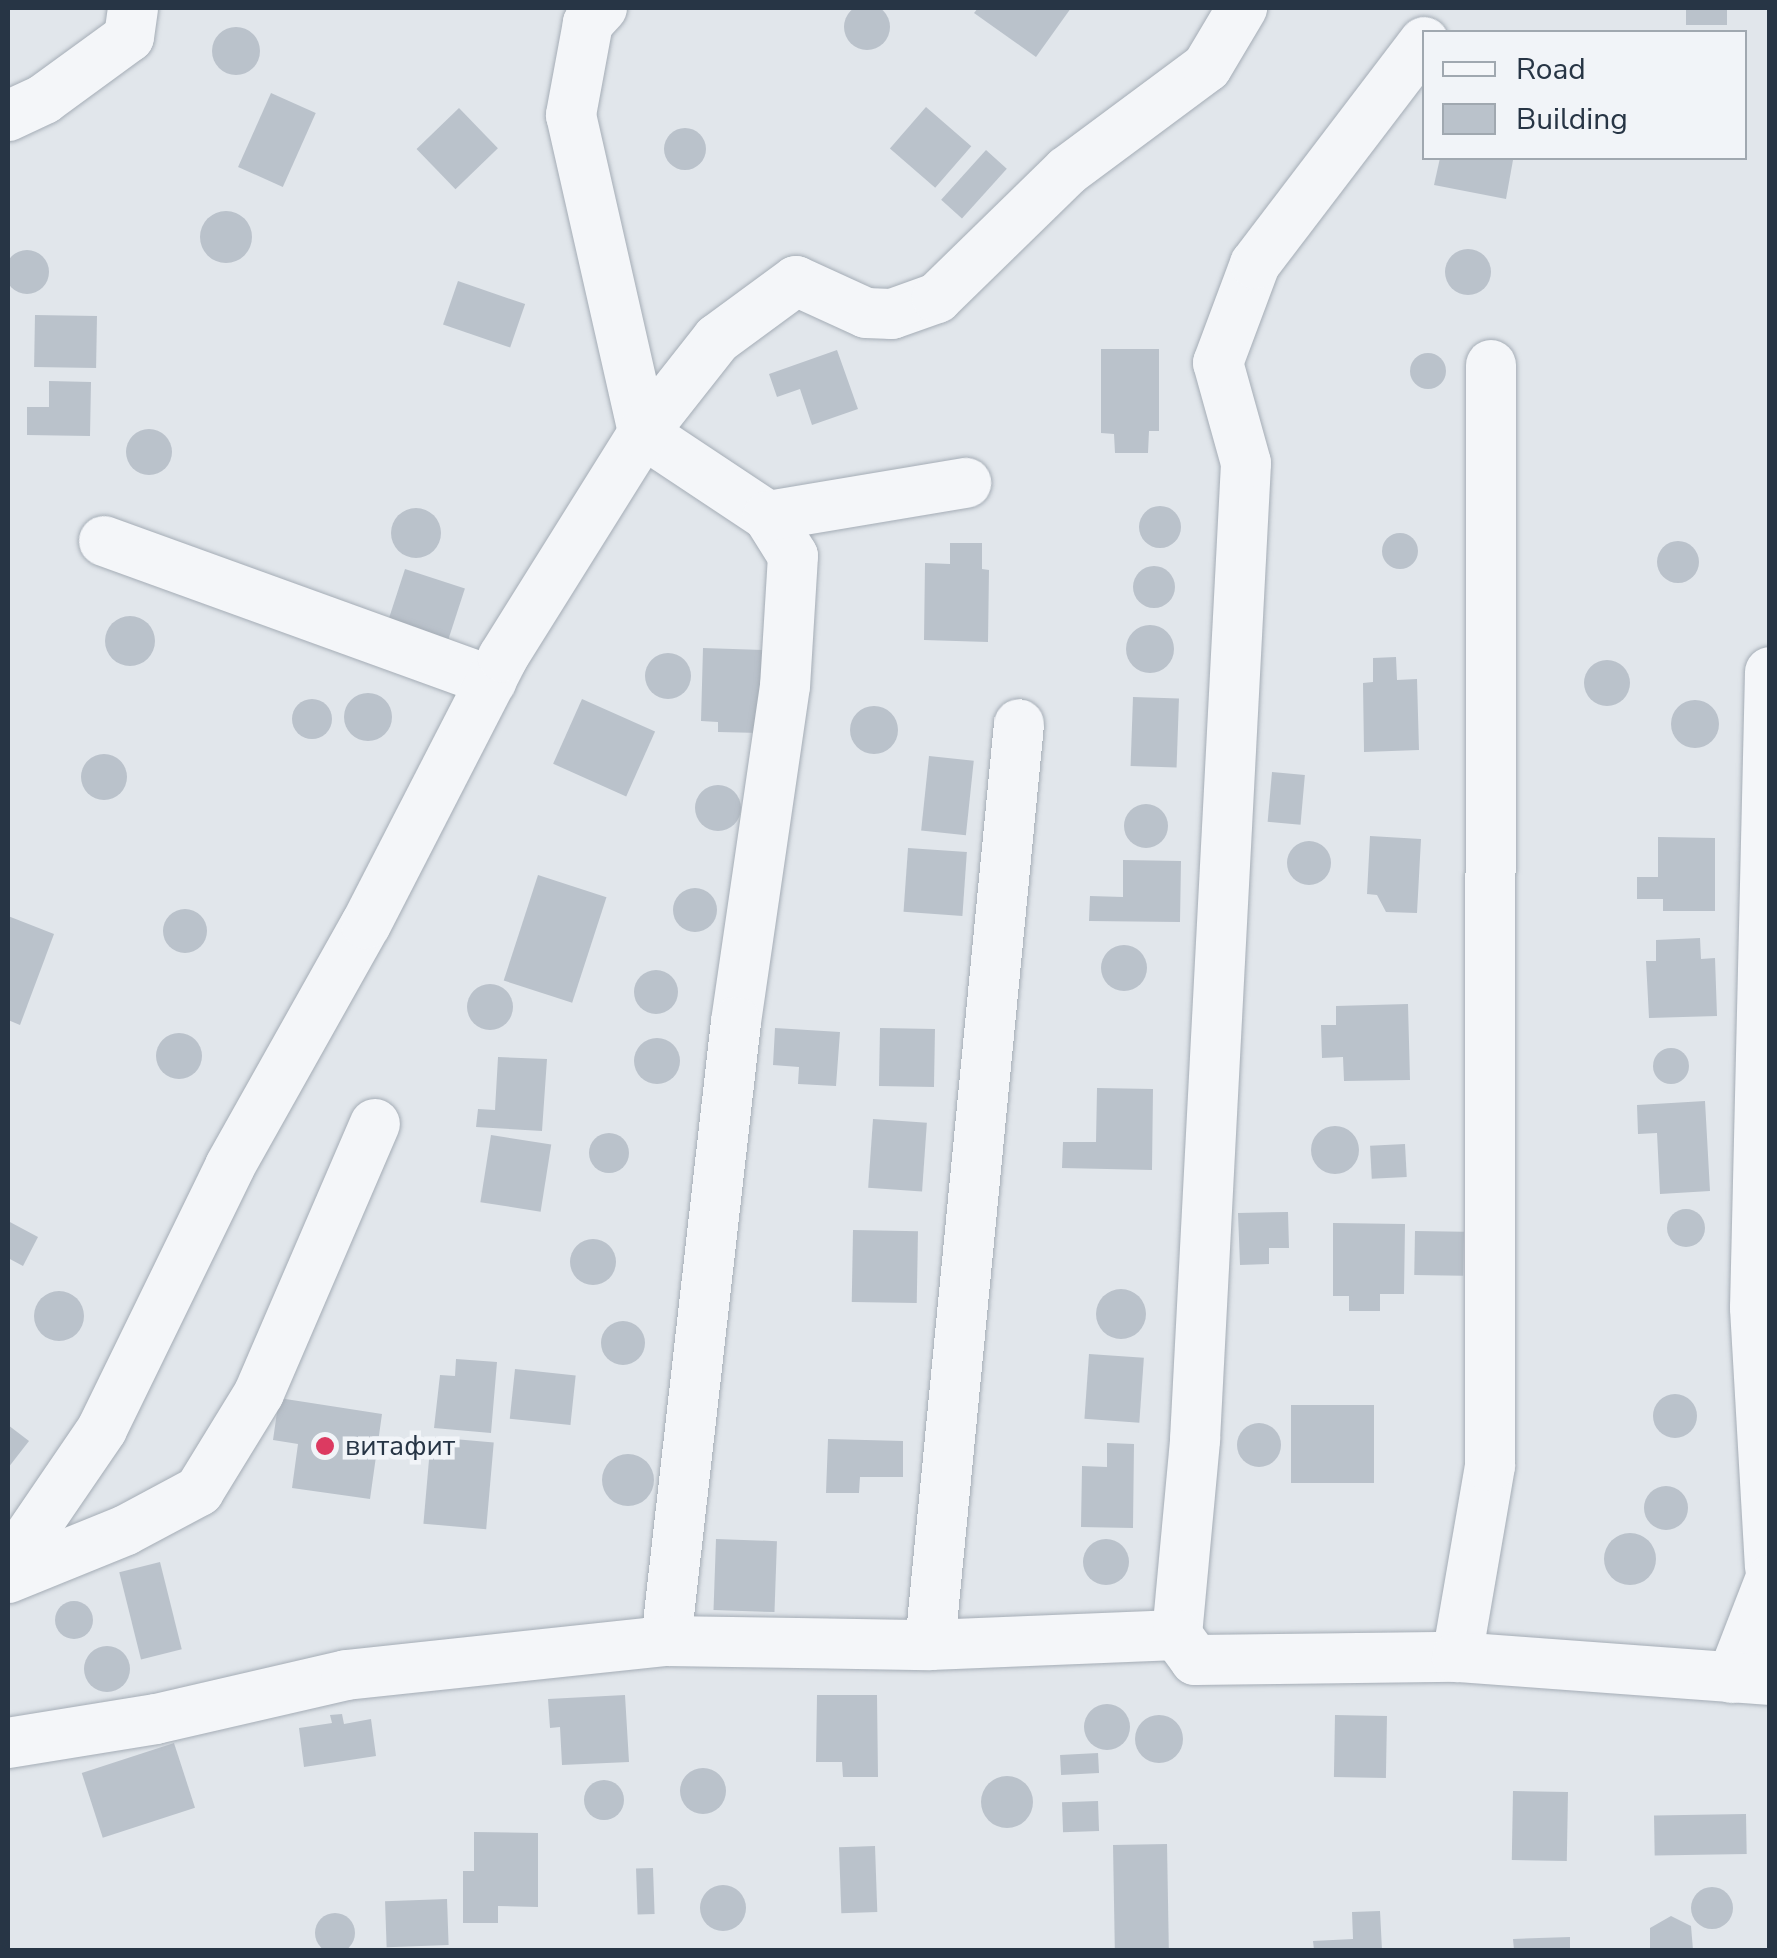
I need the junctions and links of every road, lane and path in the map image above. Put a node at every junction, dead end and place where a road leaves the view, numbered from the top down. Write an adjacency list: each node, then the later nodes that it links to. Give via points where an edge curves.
1 (132, 8): 7 (street, via 129,36)
2 (602, 8): 9 (street, via 588,24 571,116)
3 (1242, 8): 9 (street, via 1207,67 1067,171 936,298 892,314 866,314 796,281 717,339)
4 (1450, 8): 5 (street)
5 (1434, 30)
6 (1422, 45): 21 (street, via 1255,264 1218,363 1246,463 1196,1440)
7 (8, 116)
8 (1491, 364): 24 (street, via 1490,1466)
9 (643, 433): 11 (street); 14 (street)
10 (966, 484): 11 (street)
11 (768, 516): 22 (street, via 793,556 785,686 736,1022)
12 (104, 540): 14 (street)
13 (1770, 672): 18 (street, via 1755,1308)
14 (491, 681): 17 (street, via 366,924 230,1166 102,1429)
15 (1019, 724): 23 (street)
16 (375, 1124): 19 (street, via 259,1393 199,1491 126,1530)
17 (8, 1567)
18 (1770, 1567)
19 (8, 1578)
20 (1770, 1580): 25 (street)
21 (1178, 1634): 23 (street); 24 (street, via 1195,1660)
22 (666, 1641): 23 (street); 26 (street, via 346,1675 156,1719)
23 (930, 1645)
24 (1457, 1657): 25 (street)
25 (1751, 1679)
26 (8, 1743)

